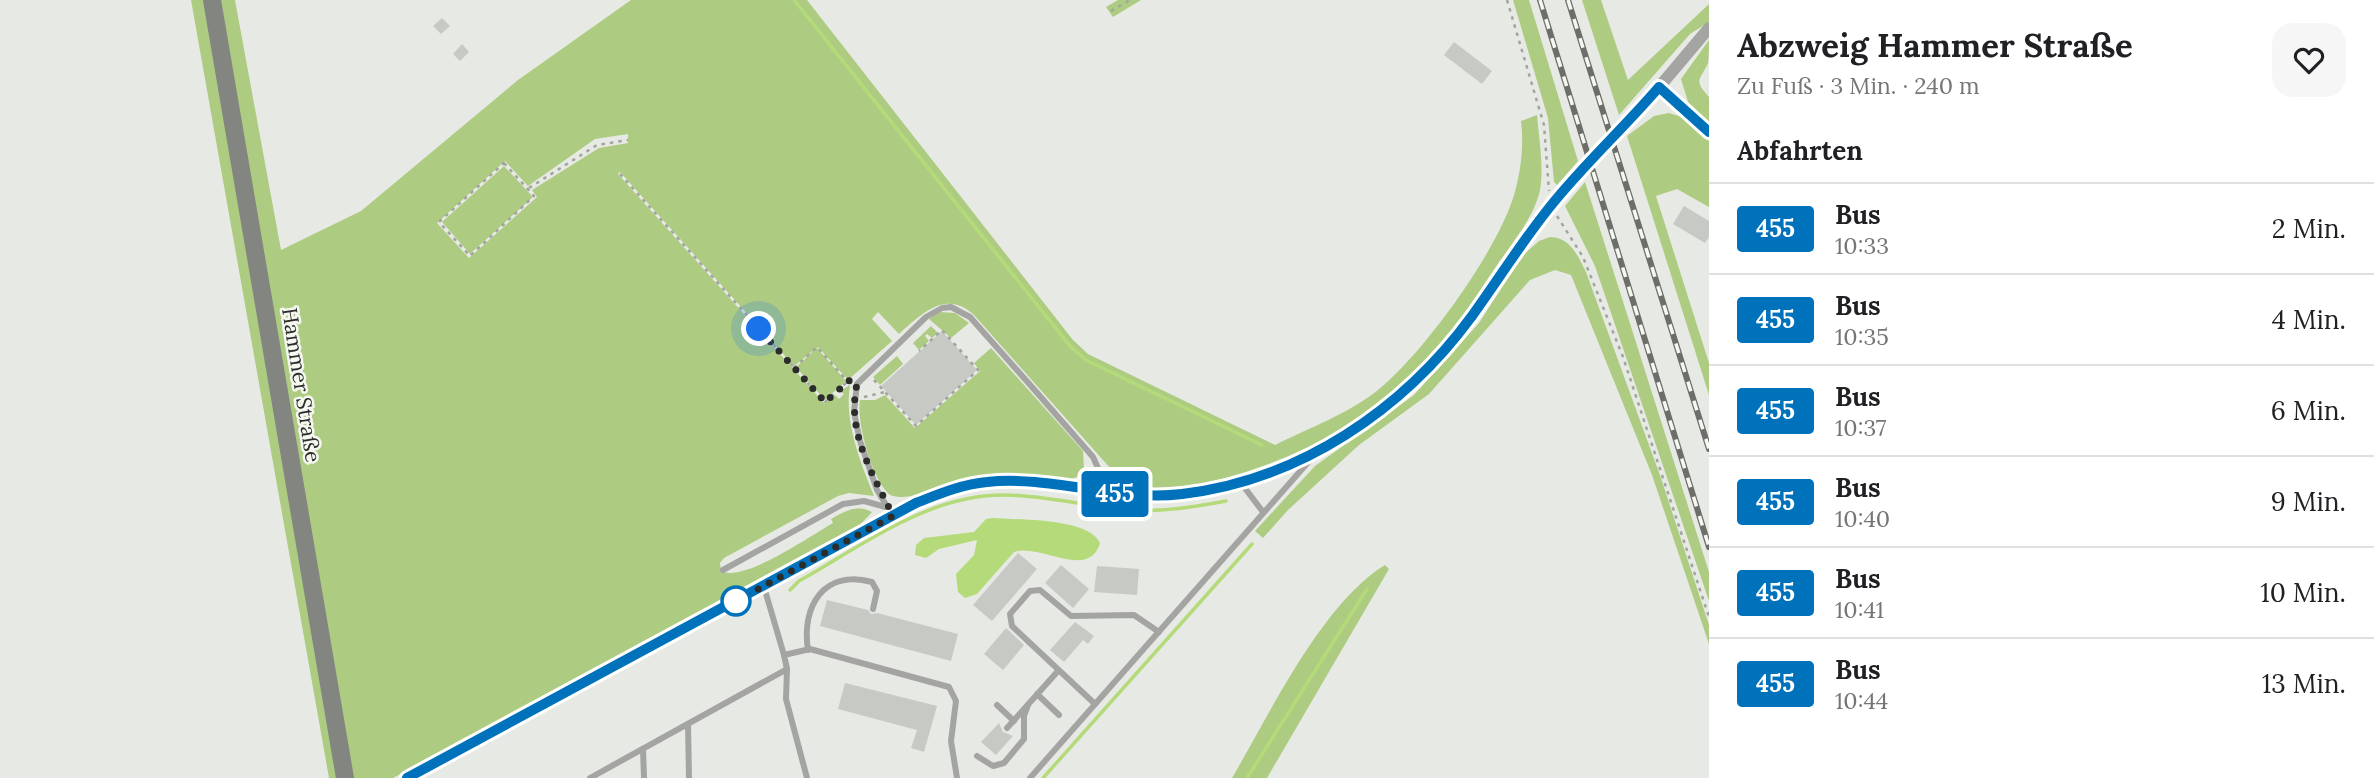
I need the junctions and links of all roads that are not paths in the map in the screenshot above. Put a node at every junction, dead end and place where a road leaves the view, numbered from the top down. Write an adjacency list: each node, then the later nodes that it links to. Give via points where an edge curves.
1 (212, 0): 28 (main road, Hammer Straße)
2 (1709, 28): 3 (street)
3 (1659, 87): 4 (street); 5 (street, bridge, via 1550,206 1471,318 1409,389)
4 (1709, 132)
5 (1316, 453): 6 (street); 9 (lane)
6 (1240, 482): 7 (street, via 1161,496); 9 (lane)
7 (1103, 493): 8 (street, via 987,482); 8 (lane, via 1093,457 963,311 951,307 932,312 857,384 854,412 867,465)
8 (891, 512): 10 (lane, via 864,501 843,504); 11 (street)
9 (1263, 512): 13 (lane)
10 (723, 570)
11 (764, 587): 15 (lane); 29 (street)
12 (873, 609): 14 (lane, via 877,591 872,582 845,578 830,584 815,601 807,632)
13 (1159, 632): 17 (lane, via 1134,615 1071,616 1034,589 1010,614 1010,623); 19 (lane)
14 (808, 650): 15 (lane); 34 (lane, via 949,687 956,701 951,749)
15 (784, 655): 16 (lane)
16 (787, 669): 24 (lane); 33 (lane, via 786,699)
17 (1058, 671): 18 (lane); 19 (lane)
18 (1037, 694): 21 (lane); 22 (lane)
19 (1095, 704): 35 (lane)
20 (997, 705): 23 (lane)
21 (1028, 705): 23 (lane); 27 (lane, via 1024,740 1004,763 993,766)
22 (1059, 715)
23 (1014, 721): 25 (lane)
24 (688, 724): 26 (lane); 32 (lane)
25 (1007, 728)
26 (643, 749): 30 (lane); 31 (lane)
27 (977, 756)
28 (345, 778)
29 (407, 778)
30 (590, 778)
31 (644, 778)
32 (689, 778)
33 (807, 778)
34 (957, 778)
35 (1030, 778)

